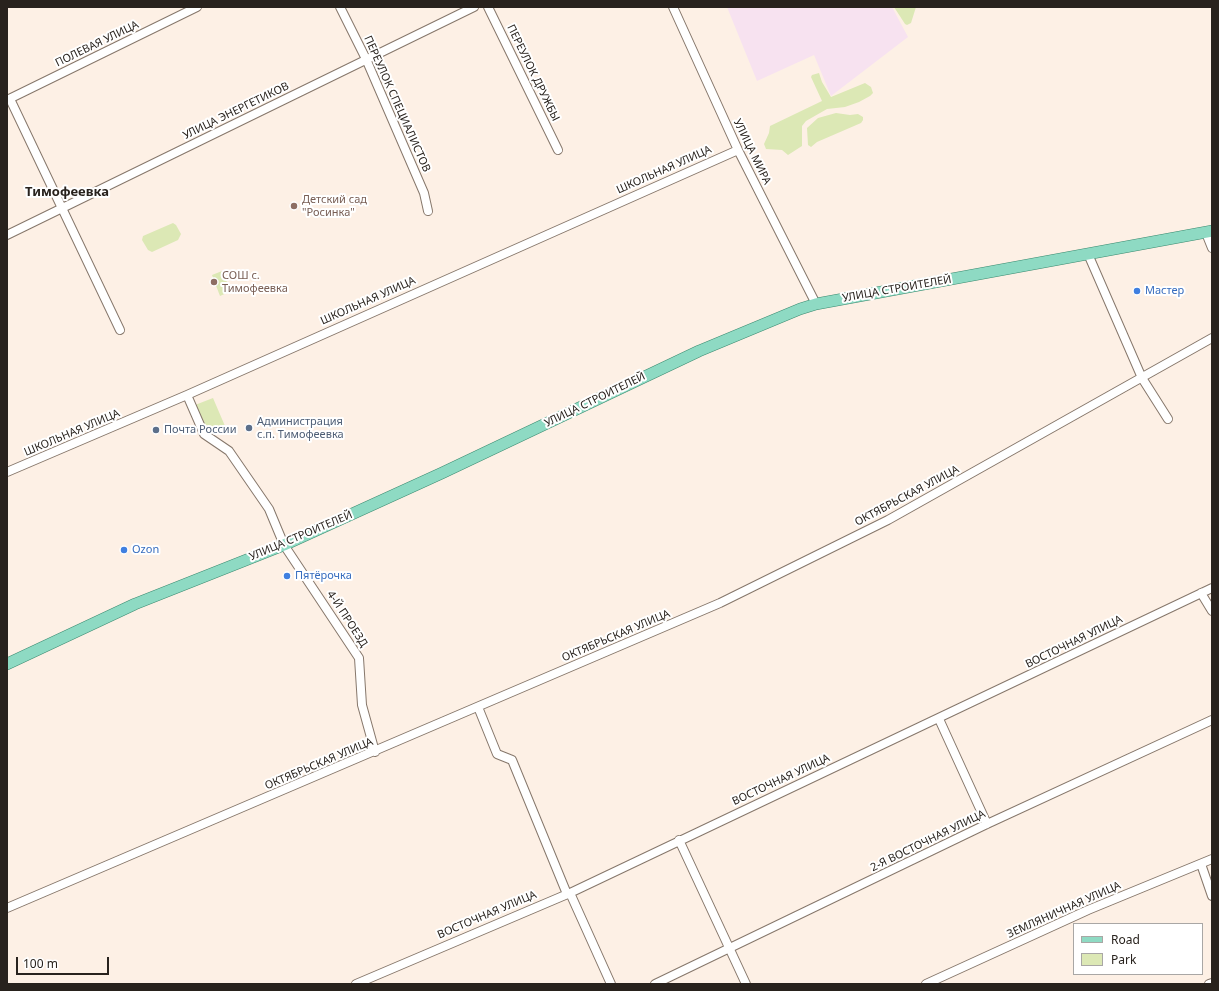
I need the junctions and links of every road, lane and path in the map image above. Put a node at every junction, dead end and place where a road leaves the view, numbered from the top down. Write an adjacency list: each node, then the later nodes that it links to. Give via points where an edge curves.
1 (197, 7): 7 (street, ПОЛЕВАЯ УЛИЦА)
2 (340, 7): 6 (street, ПЕРЕУЛОК СПЕЦИАЛИСТОВ)
3 (474, 7): 6 (street, УЛИЦА ЭНЕРГЕТИКОВ)
4 (488, 7): 8 (street, ПЕРЕУЛОК ДРУЖБЫ)
5 (673, 7): 9 (street, УЛИЦА МИРА)
6 (366, 59): 10 (street, УЛИЦА ЭНЕРГЕТИКОВ); 11 (street, ПЕРЕУЛОК СПЕЦИАЛИСТОВ, via 424,193)
7 (8, 99): 10 (street)
8 (558, 150)
9 (738, 150): 16 (street, УЛИЦА МИРА); 20 (street, ШКОЛЬНАЯ УЛИЦА)
10 (62, 208): 13 (street, УЛИЦА ЭНЕРГЕТИКОВ); 17 (street)
11 (428, 211)
12 (1209, 232): 14 (street); 15 (main road, УЛИЦА СТРОИТЕЛЕЙ)
13 (7, 235)
14 (1212, 248)
15 (1088, 254): 16 (main road, УЛИЦА СТРОИТЕЛЕЙ); 19 (street)
16 (816, 304): 23 (main road, УЛИЦА СТРОИТЕЛЕЙ, via 699,351)
17 (120, 330)
18 (1212, 338): 19 (street, ОКТЯБРЬСКАЯ УЛИЦА)
19 (1142, 378): 21 (street); 28 (street, ОКТЯБРЬСКАЯ УЛИЦА, via 874,527 720,603)
20 (187, 395): 22 (street, ШКОЛЬНАЯ УЛИЦА); 23 (street, 4-Й ПРОЕЗД, via 204,434 229,451 269,509)
21 (1168, 419)
22 (7, 472)
23 (284, 545): 27 (main road, УЛИЦА СТРОИТЕЛЕЙ, via 135,604); 31 (street, 4-Й ПРОЕЗД, via 359,658 362,705)
24 (1212, 588): 25 (street, ВОСТОЧНАЯ УЛИЦА)
25 (1201, 593): 26 (street); 29 (street, ВОСТОЧНАЯ УЛИЦА)
26 (1212, 610)
27 (7, 664)
28 (478, 708): 31 (street, ОКТЯБРЬСКАЯ УЛИЦА); 36 (street, via 497,754 512,760)
29 (939, 719): 32 (street); 33 (street, ВОСТОЧНАЯ УЛИЦА)
30 (1212, 720): 32 (street, 2-Я ВОСТОЧНАЯ УЛИЦА)
31 (375, 752): 38 (street, ОКТЯБРЬСКАЯ УЛИЦА)
32 (987, 824): 39 (street, 2-Я ВОСТОЧНАЯ УЛИЦА)
33 (679, 840): 36 (street, ВОСТОЧНАЯ УЛИЦА); 39 (street)
34 (1212, 859): 35 (street, ЗЕМЛЯНИЧНАЯ УЛИЦА)
35 (1201, 864): 37 (street); 45 (street, ЗЕМЛЯНИЧНАЯ УЛИЦА, via 1088,910)
36 (568, 893): 41 (street, ВОСТОЧНАЯ УЛИЦА); 42 (street)
37 (1212, 896)
38 (7, 908)
39 (730, 950): 43 (street, 2-Я ВОСТОЧНАЯ УЛИЦА); 44 (street)
40 (1212, 983): 46 (street)
41 (356, 984)
42 (611, 984)
43 (655, 984)
44 (746, 984)
45 (928, 984)
46 (1209, 984)

